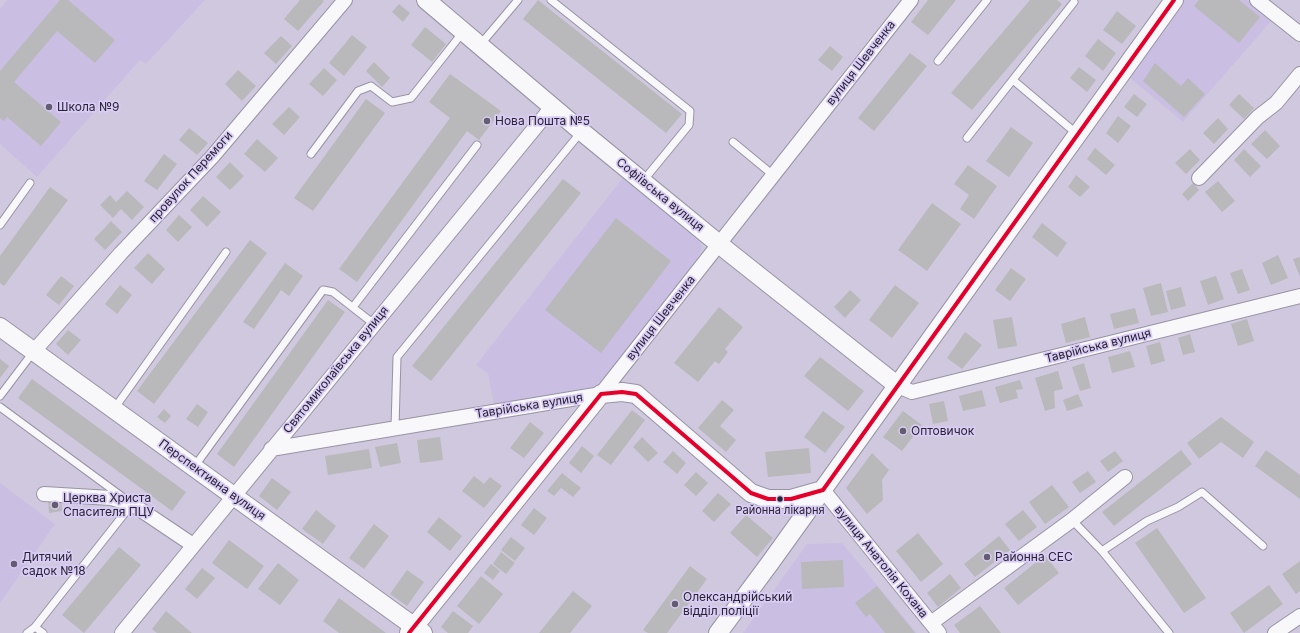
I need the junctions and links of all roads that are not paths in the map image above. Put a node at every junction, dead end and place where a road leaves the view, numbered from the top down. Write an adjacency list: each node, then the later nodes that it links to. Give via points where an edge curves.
1 (345, 0): 34 (street, провулок Перемоги, via 212,157 121,253)
2 (426, 0): 10 (street, Софіївська вулиця)
3 (518, 0): 12 (lane)
4 (551, 0): 25 (lane, via 690,111 689,125)
5 (911, 0): 23 (street, вулиця Шевченка, via 796,142)
6 (987, 0): 13 (lane)
7 (1174, 0): 18 (street)
8 (1257, 0): 11 (street)
9 (1074, 2): 15 (lane)
10 (463, 32): 12 (street, Софіївська вулиця); 22 (lane, via 411,98 392,102 371,86 358,91)
11 (1300, 34)
12 (480, 46): 16 (street, Софіївська вулиця)
13 (938, 61)
14 (1300, 74): 24 (street, via 1276,103 1258,117)
15 (1013, 80): 18 (lane); 19 (lane)
16 (552, 107): 17 (street, Софіївська вулиця); 32 (street, Святомиколаївська вулиця)
17 (581, 131): 25 (street, Софіївська вулиця); 40 (lane, via 397,357)
18 (1077, 134): 35 (street)
19 (967, 138)
20 (733, 142): 23 (lane)
21 (477, 145): 31 (lane)
22 (311, 154)
23 (773, 175): 28 (street, вулиця Шевченка)
24 (1199, 178)
25 (643, 182): 28 (street, Софіївська вулиця)
26 (30, 183): 27 (lane)
27 (0, 226)
28 (719, 244): 35 (street, Софіївська вулиця); 36 (street, вулиця Шевченка)
29 (226, 252): 39 (lane)
30 (1300, 296): 35 (street, Таврійська вулиця, via 912,392)
31 (353, 308): 32 (lane); 42 (lane, via 333,292 323,290)
32 (374, 324): 41 (street, Святомиколаївська вулиця)
33 (0, 326): 34 (street, Перспективна вулиця)
34 (34, 351): 37 (lane); 39 (street, Перспективна вулиця)
35 (898, 386): 44 (street)
36 (601, 394): 40 (street, Таврійська вулиця); 44 (street, Таврійська вулиця, via 636,394 751,493 768,499 791,499); 55 (street, вулиця Шевченка)
37 (0, 396)
38 (0, 407): 47 (lane)
39 (114, 409): 42 (street, Перспективна вулиця)
40 (395, 428): 41 (street, Таврійська вулиця)
41 (271, 449): 46 (street, Святомиколаївська вулиця)
42 (194, 467): 46 (street, Перспективна вулиця)
43 (1125, 477): 48 (street)
44 (823, 490): 54 (street, вулиця Анатолія Кохана); 59 (street)
45 (44, 494): 47 (street, via 111,498)
46 (233, 495): 49 (street, Святомиколаївська вулиця); 55 (street, Перспективна вулиця)
47 (132, 504): 49 (street); 53 (lane)
48 (1072, 520): 51 (lane); 54 (street)
49 (193, 544): 58 (street, Святомиколаївська вулиця)
50 (1264, 546): 51 (lane, via 1202,492 1178,507 1147,521)
51 (1102, 551): 60 (lane)
52 (1300, 616): 61 (street)
53 (35, 627): 56 (lane); 57 (lane)
54 (935, 628)
55 (415, 631)
56 (27, 633)
57 (43, 633)
58 (122, 633)
59 (718, 633)
60 (1169, 633)
61 (1275, 633)

